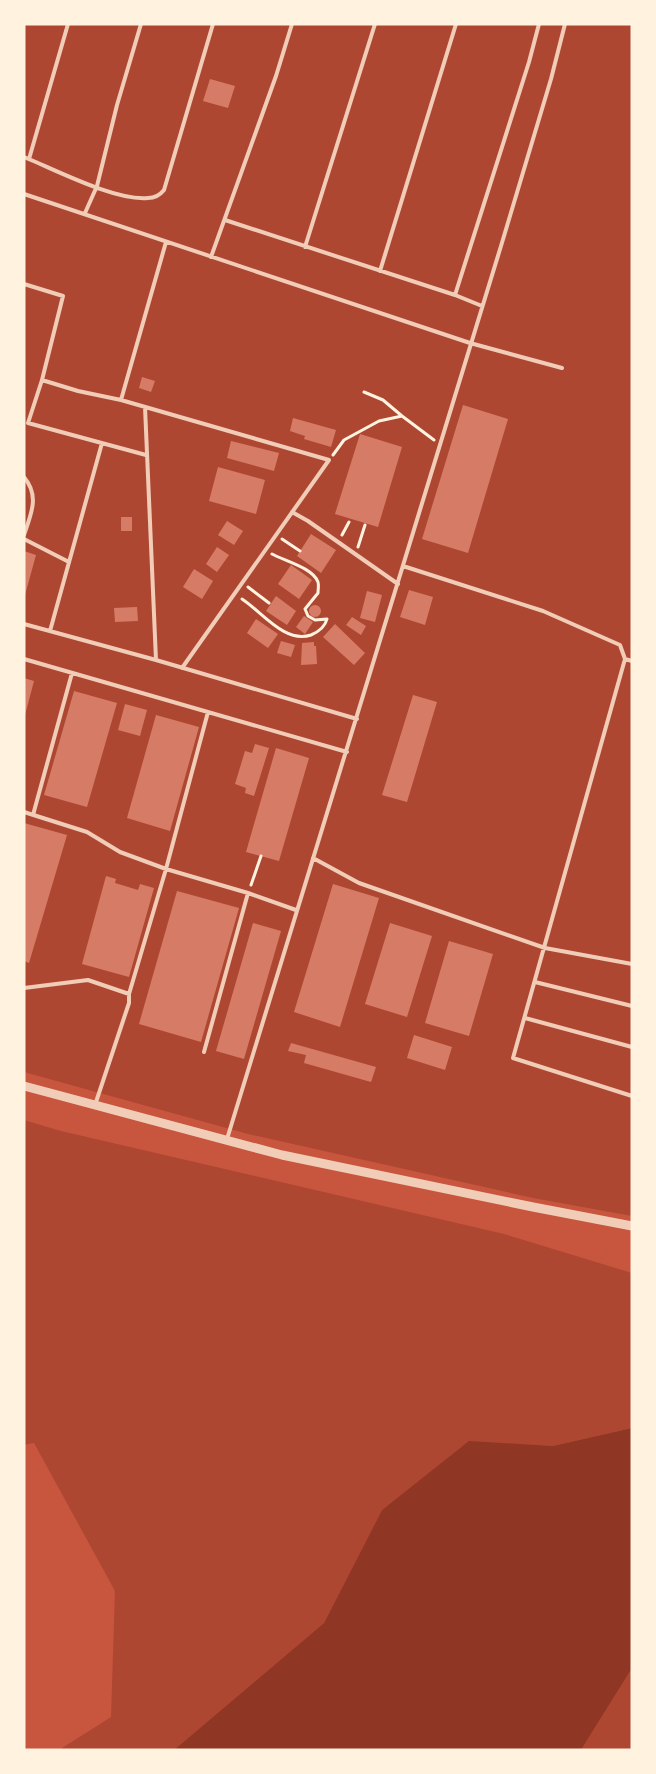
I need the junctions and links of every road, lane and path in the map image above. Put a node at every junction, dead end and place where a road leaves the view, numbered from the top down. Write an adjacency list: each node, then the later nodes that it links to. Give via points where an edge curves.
1 (68, 24): 9 (lane)
2 (141, 24): 10 (lane)
3 (213, 24): 10 (lane, via 165,190 147,199)
4 (292, 24): 13 (lane)
5 (375, 24): 15 (lane)
6 (456, 24): 17 (lane)
7 (539, 24): 19 (lane)
8 (565, 24): 20 (lane)
9 (27, 158): 10 (lane)
10 (97, 186): 12 (lane)
11 (24, 194): 12 (lane)
12 (85, 213): 14 (lane)
13 (225, 220): 15 (lane); 16 (lane)
14 (166, 242): 16 (lane); 25 (lane)
15 (305, 247): 17 (lane)
16 (211, 257): 21 (lane)
17 (380, 271): 19 (lane)
18 (24, 284): 23 (lane, via 63,296)
19 (455, 295): 20 (lane)
20 (482, 306): 21 (lane)
21 (470, 343): 22 (lane); 30 (lane)
22 (562, 368)
23 (42, 380): 25 (lane); 28 (lane)
24 (364, 392): 27 (path, via 383,400)
25 (121, 400): 26 (lane)
26 (145, 407): 31 (lane); 32 (lane)
27 (402, 416): 30 (path); 32 (path, via 379,421 344,440)
28 (26, 422): 29 (lane)
29 (102, 443): 31 (lane); 43 (lane)
30 (440, 446): 44 (lane)
31 (146, 455): 53 (lane)
32 (329, 460): 34 (lane)
33 (24, 477): 38 (lane, via 32,486 33,506)
34 (292, 512): 37 (lane); 39 (lane)
35 (349, 522): 39 (path)
36 (365, 525): 42 (path)
37 (275, 535): 40 (lane); 41 (path)
38 (24, 537): 43 (lane)
39 (338, 542): 42 (lane)
40 (265, 550): 45 (lane); 47 (path, via 307,569 318,582 318,592 304,609 315,620 327,619 326,624 311,635 293,637)
41 (300, 551)
42 (355, 554): 46 (lane)
43 (69, 562): 50 (lane)
44 (403, 566): 46 (lane); 52 (lane, via 543,611 620,645)
45 (242, 582): 47 (lane); 48 (path)
46 (398, 584): 58 (lane)
47 (234, 593): 55 (lane)
48 (269, 603)
49 (24, 624): 50 (lane)
50 (50, 631): 53 (lane)
51 (24, 659): 56 (lane)
52 (625, 659): 54 (lane); 67 (lane)
53 (156, 660): 55 (lane)
54 (632, 661)
55 (182, 668): 58 (lane)
56 (72, 673): 57 (lane); 61 (lane)
57 (208, 712): 59 (lane); 64 (lane)
58 (357, 719): 59 (lane)
59 (347, 752): 63 (lane)
60 (24, 812): 61 (lane)
61 (33, 815): 64 (lane, via 87,832 120,852)
62 (261, 856): 65 (path)
63 (313, 858): 66 (lane); 67 (lane, via 359,883)
64 (166, 869): 65 (lane); 71 (lane)
65 (248, 893): 66 (lane); 75 (lane)
66 (296, 910): 79 (lane)
67 (544, 948): 68 (lane); 69 (lane)
68 (632, 963)
69 (535, 982): 72 (lane); 73 (lane)
70 (24, 988): 71 (lane, via 88,980)
71 (129, 994): 78 (lane)
72 (632, 1006)
73 (525, 1018): 74 (lane); 77 (lane, via 513,1058)
74 (632, 1047)
75 (204, 1052)
76 (24, 1086): 78 (street)
77 (632, 1096)
78 (95, 1106): 79 (street)
79 (227, 1139): 80 (street, via 282,1155)
80 (632, 1226)

